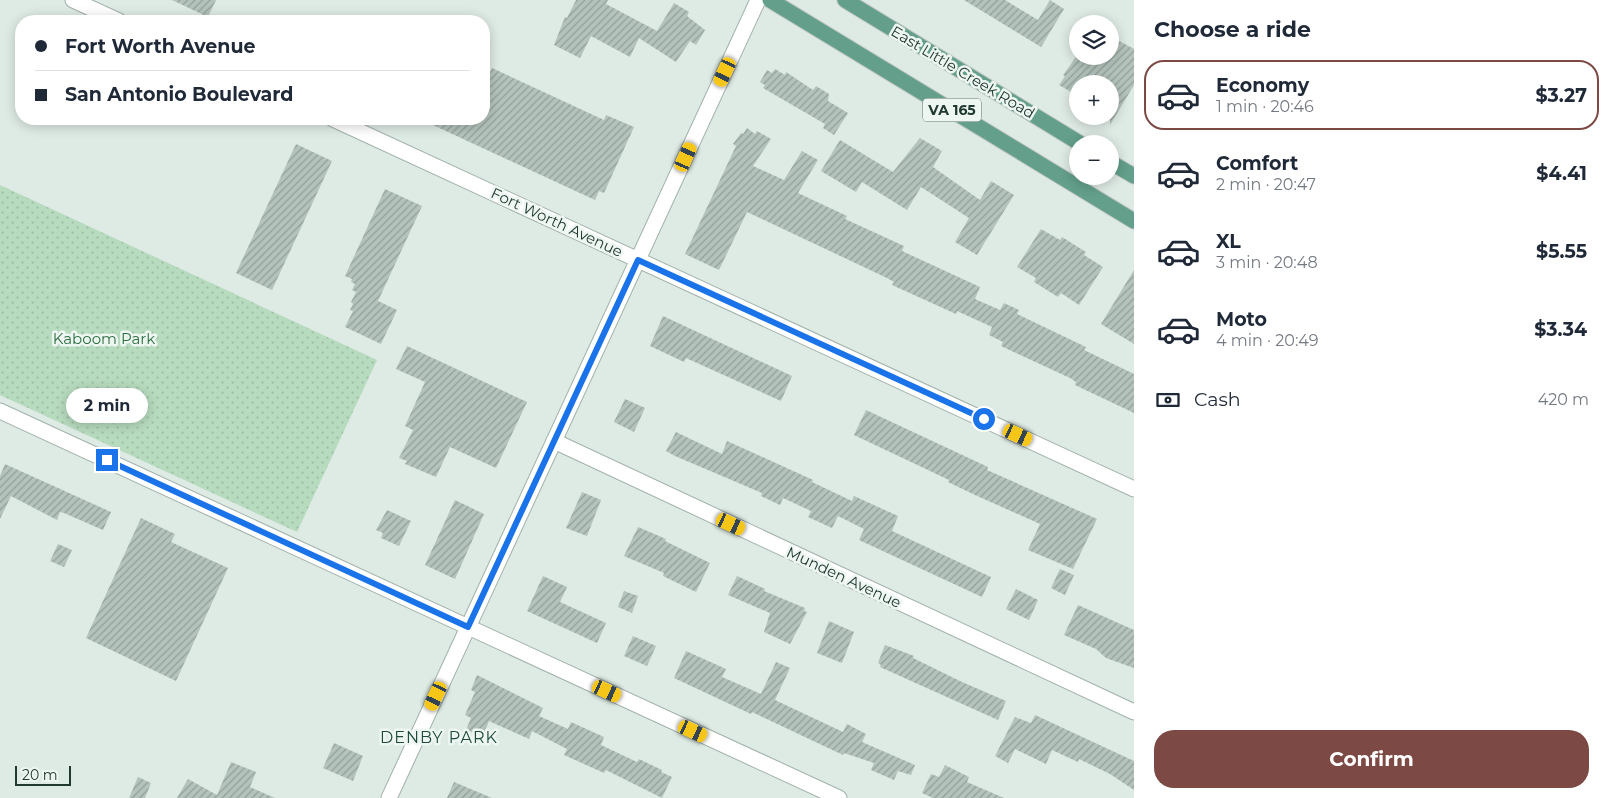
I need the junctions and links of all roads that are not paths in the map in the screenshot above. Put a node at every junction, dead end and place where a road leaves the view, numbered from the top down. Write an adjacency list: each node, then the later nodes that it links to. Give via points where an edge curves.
1 (73, 0): 5 (street)
2 (758, 0): 11 (street)
3 (770, 0): 10 (main road, VA 165)
4 (845, 0): 7 (main road, East Little Creek Road / VA 165)
5 (106, 15)
6 (346, 125): 11 (street, Fort Worth Avenue)
7 (1069, 137)
8 (1119, 167): 9 (main road)
9 (1134, 176)
10 (1134, 221)
11 (638, 260): 13 (street); 14 (street, Fort Worth Avenue)
12 (0, 410): 15 (street)
13 (554, 441): 15 (street); 16 (street, Munden Avenue)
14 (1134, 489)
15 (468, 627): 17 (street); 18 (street)
16 (1134, 712)
17 (389, 798)
18 (839, 798)

